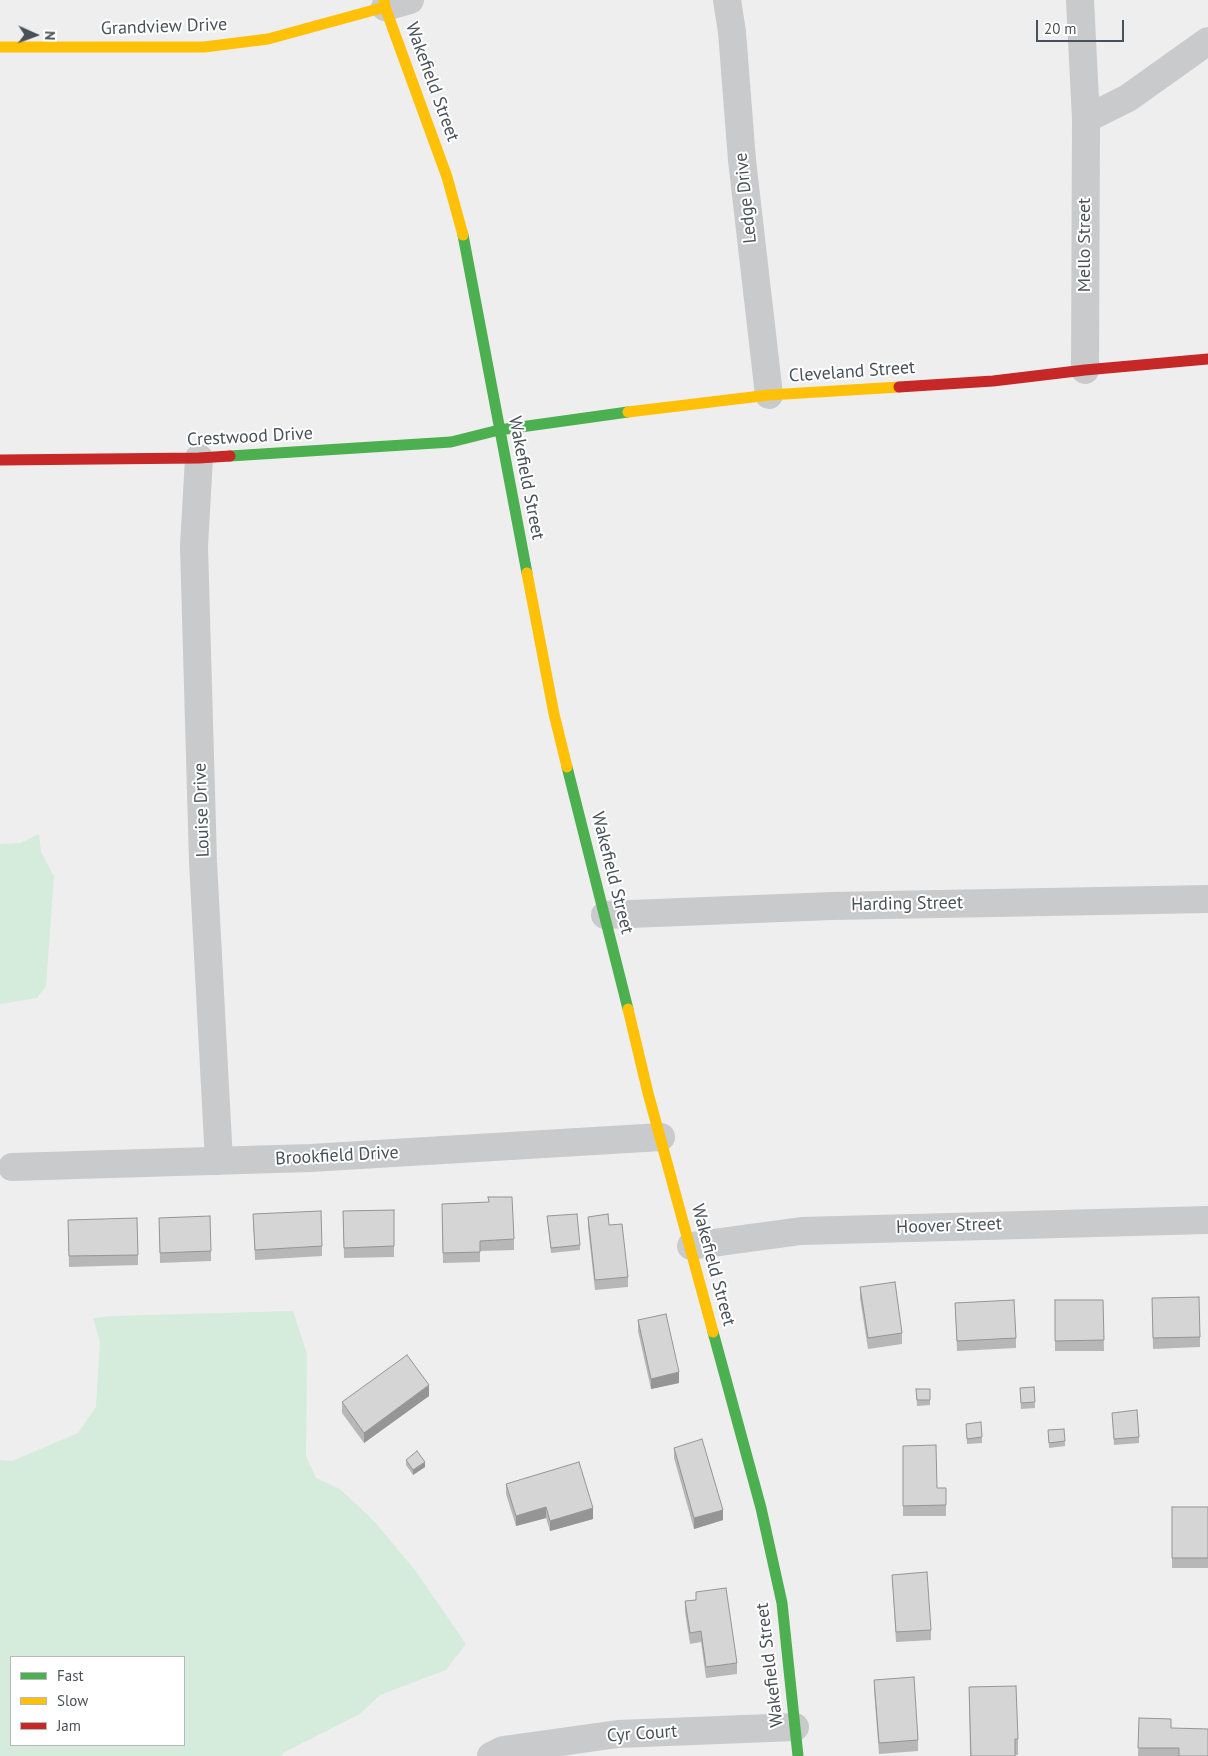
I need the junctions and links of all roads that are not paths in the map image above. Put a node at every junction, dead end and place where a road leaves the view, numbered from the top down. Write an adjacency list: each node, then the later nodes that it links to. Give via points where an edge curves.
1 (726, 0): 9 (street, Ledge Drive, via 732,32 742,160)
2 (1080, 0): 6 (street, Mello Street)
3 (393, 2): 5 (street, Grandview Drive, via 268,39 204,47); 10 (street, Wakefield Street, via 464,238)
4 (1208, 41): 6 (street, via 1128,98)
5 (0, 47)
6 (1086, 119): 8 (street, Mello Street)
7 (1208, 359): 8 (street, Cleveland Street)
8 (1085, 370): 9 (street, Cleveland Street, via 994,381)
9 (769, 395): 10 (street, Cleveland Street)
10 (499, 430): 11 (street, Crestwood Drive, via 451,442); 14 (street, Wakefield Street, via 554,714)
11 (199, 458): 12 (street, Crestwood Drive); 16 (street, Louise Drive, via 194,546 202,812)
12 (0, 460)
13 (1208, 899): 14 (street, Harding Street, via 832,906)
14 (606, 915): 15 (street, Wakefield Street)
15 (660, 1137): 16 (street, Brookfield Drive); 19 (street, Wakefield Street)
16 (219, 1161): 17 (street, Brookfield Drive)
17 (12, 1167)
18 (1208, 1220): 19 (street, Hoover Street, via 801,1231)
19 (691, 1246): 20 (street, Wakefield Street, via 722,1372 761,1508 782,1603)
20 (795, 1727): 21 (street, Cyr Court, via 618,1734 503,1750); 22 (street, Wakefield Street)
21 (491, 1756)
22 (798, 1756)

